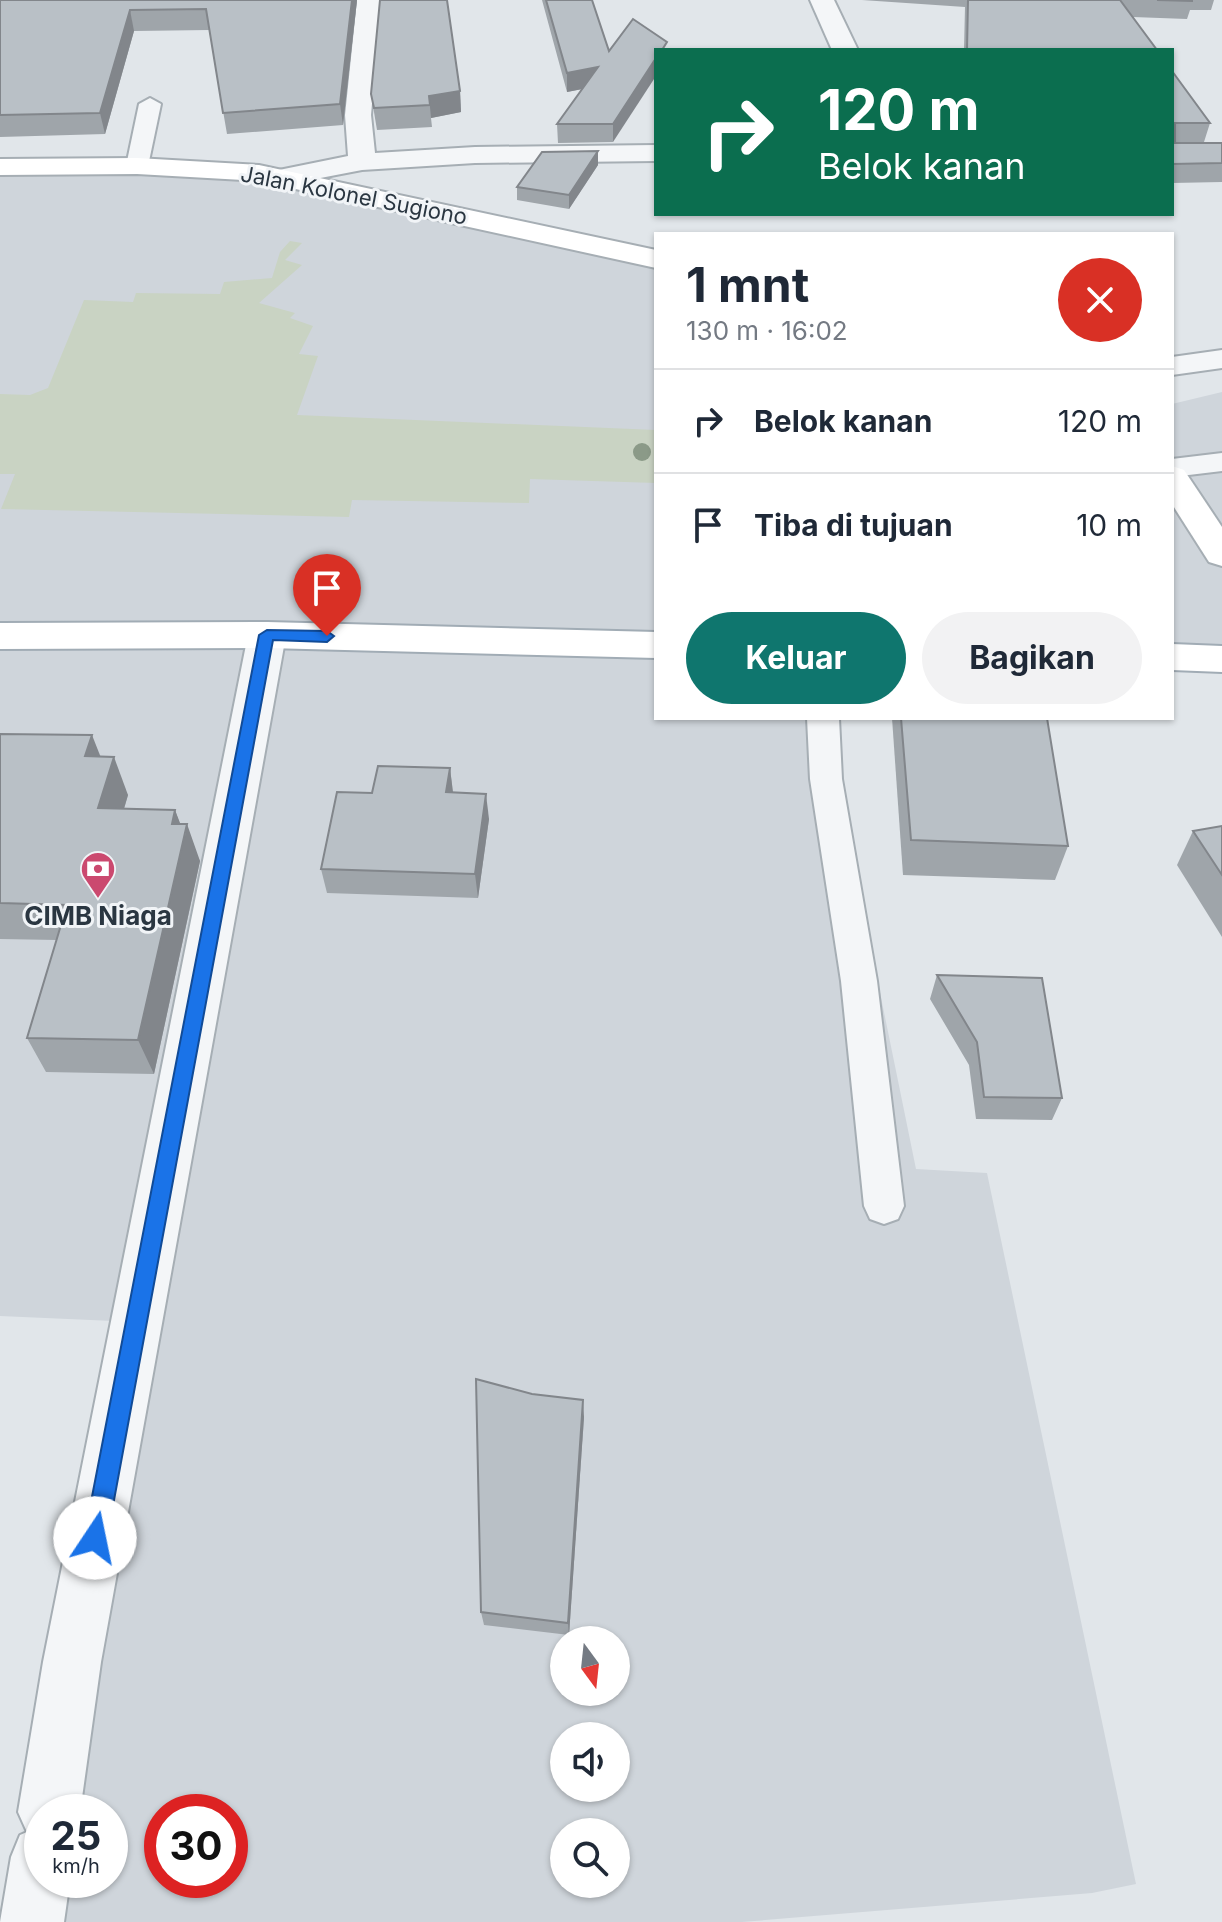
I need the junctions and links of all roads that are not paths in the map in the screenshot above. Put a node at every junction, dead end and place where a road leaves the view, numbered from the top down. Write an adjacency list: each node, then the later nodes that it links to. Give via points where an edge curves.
1 (369, 0): 6 (street, via 358,115)
2 (822, 0): 3 (street)
3 (844, 48)
4 (150, 104): 7 (lane)
5 (654, 153): 6 (street)
6 (362, 162): 9 (street)
7 (137, 166): 8 (main road, Jalan Kolonel Sugiono); 9 (main road, Jalan Kolonel Sugiono)
8 (0, 167)
9 (284, 177): 10 (main road, Jalan Kolonel Sugiono)
10 (654, 259)
11 (1222, 359): 12 (street)
12 (1174, 366)
13 (1222, 462): 14 (lane)
14 (1174, 468)
15 (1174, 480): 16 (main road)
16 (1222, 554)
17 (267, 635): 18 (main road); 19 (main road); 24 (street, via 72,1662)
18 (0, 636)
19 (654, 645)
20 (1174, 657): 21 (main road)
21 (1222, 659)
22 (823, 720): 23 (lane, via 826,779 859,981)
23 (884, 1206)
24 (52, 1794)
25 (36, 1898): 26 (street)
26 (32, 1922)

